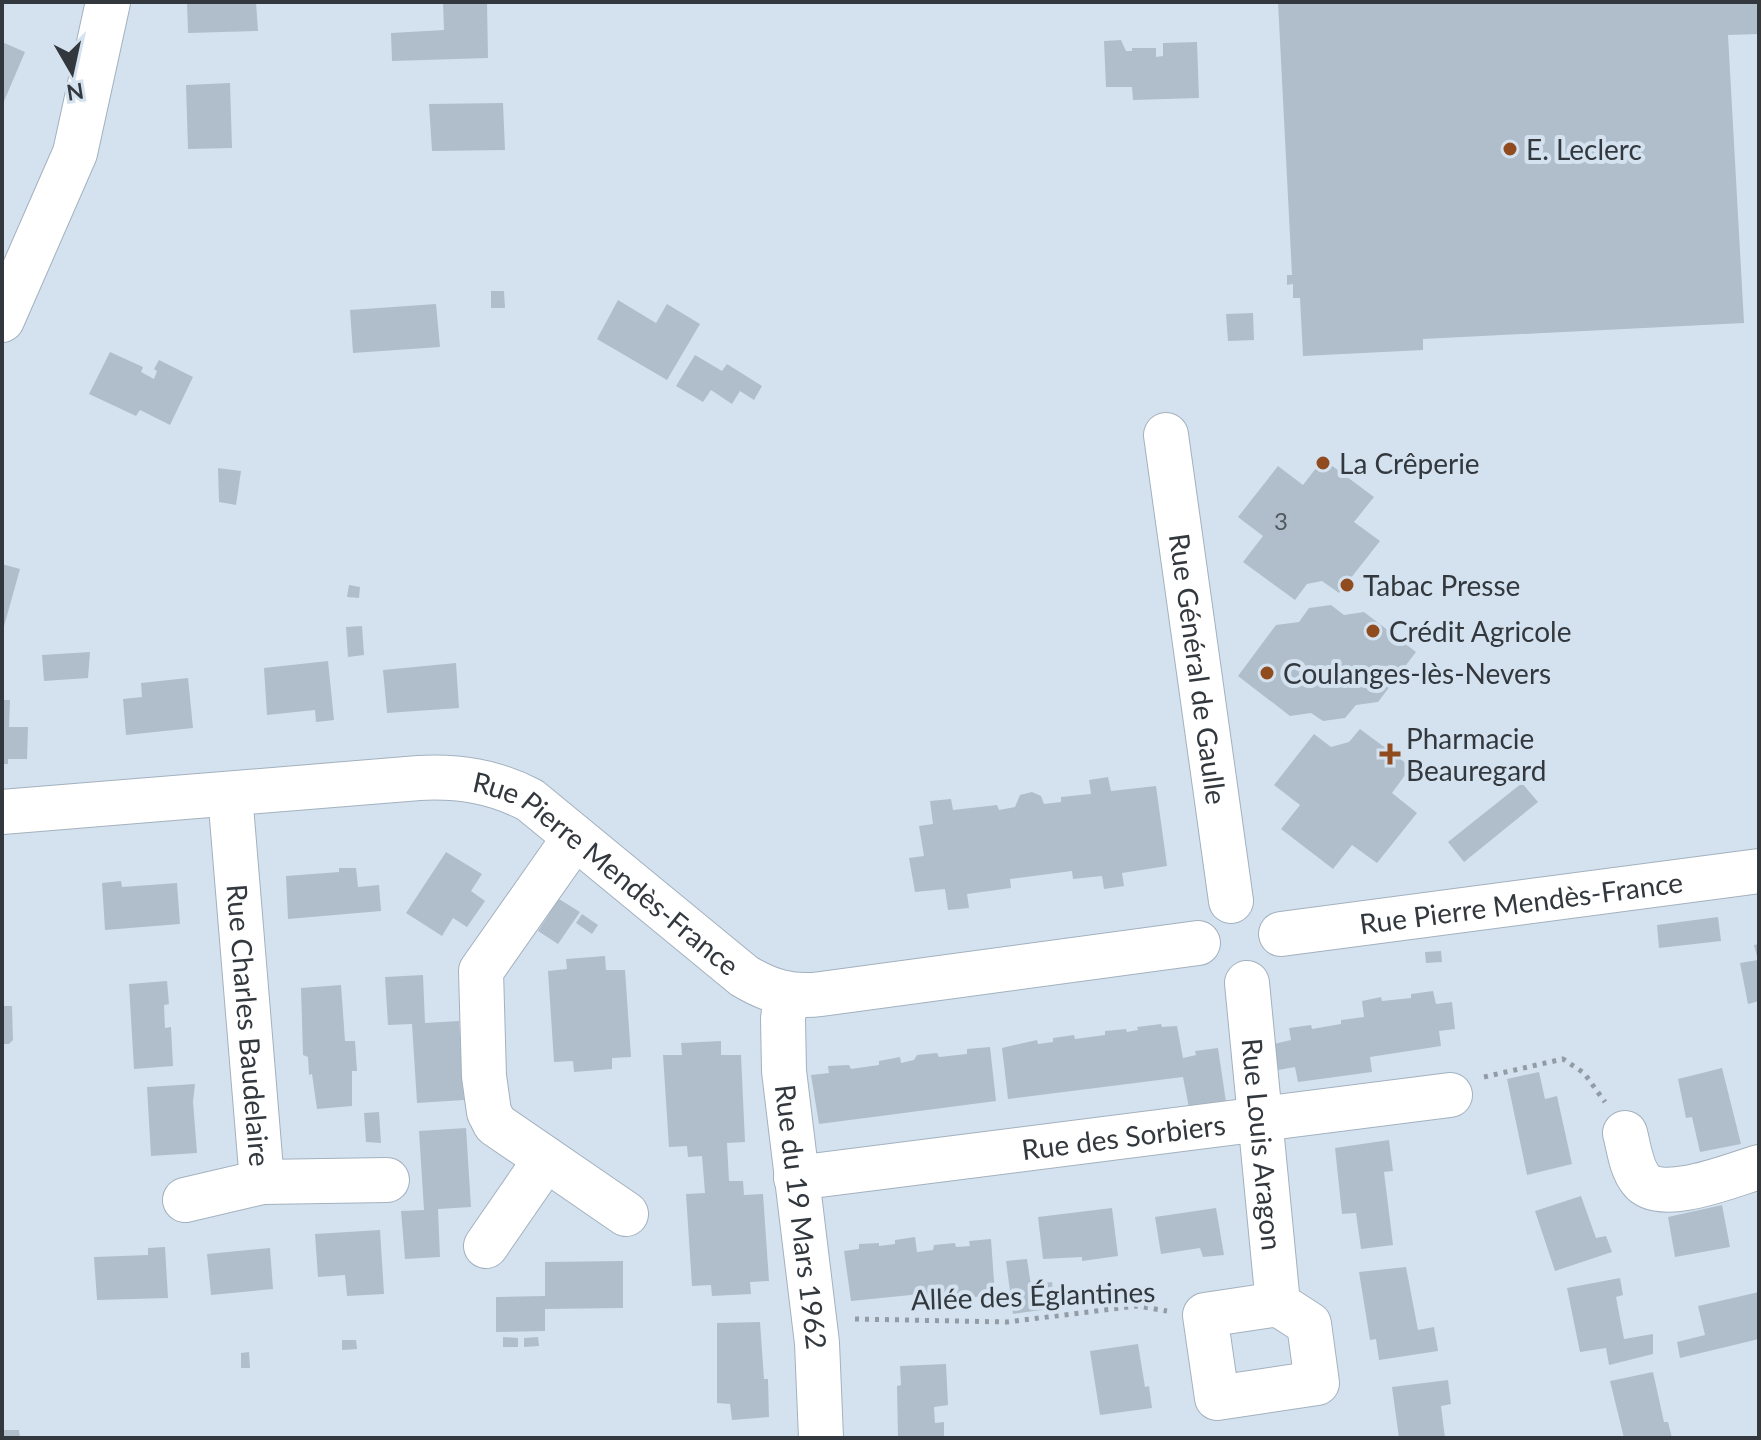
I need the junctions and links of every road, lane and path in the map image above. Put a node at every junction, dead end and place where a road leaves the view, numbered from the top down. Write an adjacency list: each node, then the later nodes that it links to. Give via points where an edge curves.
1 (108, 2): 2 (street, via 75,153)
2 (2, 320)
3 (1166, 435): 8 (street, Rue Général de Gaulle)
4 (230, 794): 5 (street, Rue Pierre Mendès-France); 6 (street, Rue Pierre Mendès-France, via 453,777 479,780 530,800); 20 (street, Rue Charles Baudelaire)
5 (2, 812)
6 (575, 837): 12 (street, Rue Pierre Mendès-France, via 744,976); 16 (street, via 481,971 489,1112 495,1124)
7 (1759, 871): 9 (street, Rue Pierre Mendès-France)
8 (1231, 901): 9 (street, via 1244,900 1269,911); 10 (street, via 1207,916)
9 (1281, 934): 11 (street, via 1278,960 1270,971)
10 (1198, 943): 11 (street, via 1208,969 1219,978); 12 (street, Rue Pierre Mendès-France, via 812,995)
11 (1247, 983): 14 (street, Rue Louis Aragon)
12 (786, 994): 18 (street, Rue du 19 Mars 1962, via 784,1071)
13 (1450, 1095): 14 (street, Rue des Sorbiers); 15 (path, via 1461,1082 1563,1059 1584,1073)
14 (1260, 1119): 18 (street, Rue des Sorbiers); 24 (street, Rue Louis Aragon)
15 (1625, 1133): 17 (street, via 1636,1174 1658,1190 1674,1191)
16 (546, 1159): 22 (street); 23 (street)
17 (1759, 1167)
18 (796, 1178): 26 (street, Rue du 19 Mars 1962)
19 (387, 1180): 20 (street, Rue Charles Baudelaire)
20 (262, 1182): 21 (street)
21 (185, 1200)
22 (626, 1214)
23 (486, 1246)
24 (1278, 1304): 25 (street); 25 (street, via 1309,1324 1317,1383 1217,1398)
25 (1205, 1315): 26 (path, Allée des Églantines, via 1137,1306 1007,1322)
26 (814, 1318): 27 (street, Rue du 19 Mars 1962)
27 (821, 1438)

